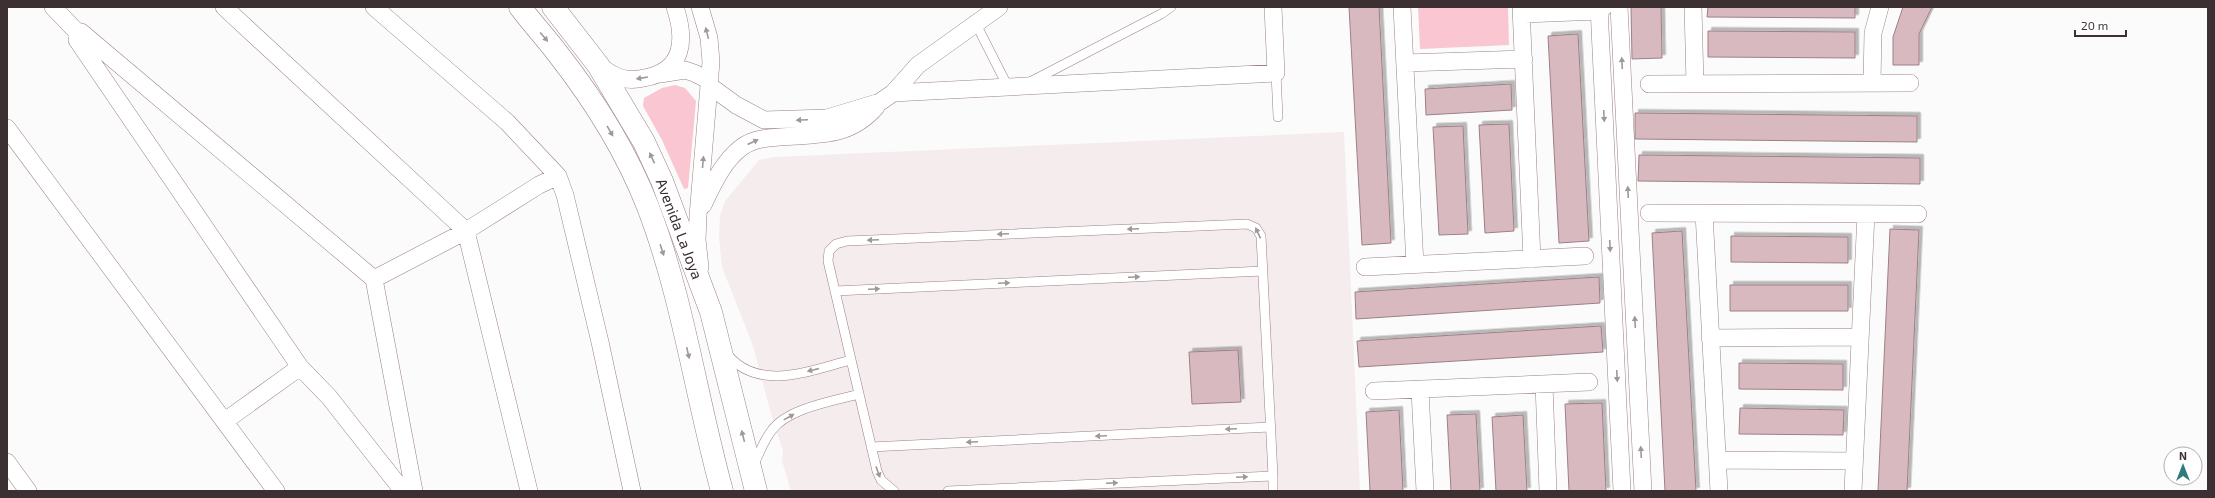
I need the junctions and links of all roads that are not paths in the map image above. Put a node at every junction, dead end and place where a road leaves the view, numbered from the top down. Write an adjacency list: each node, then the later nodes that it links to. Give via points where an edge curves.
1 (53, 7): 18 (street)
2 (224, 7): 39 (street)
3 (374, 7): 33 (street, via 507,122)
4 (520, 7): 60 (main road, Avenida La Joya, one-way to 60, via 558,53 593,105 632,172 648,207 664,256)
5 (553, 7): 21 (main road, Avenida La Joya)
6 (675, 7): 23 (street, via 681,45 674,63)
7 (700, 7): 28 (street, one-way to 7, via 709,38)
8 (999, 7): 17 (street)
9 (1171, 7): 29 (lane)
10 (1273, 7): 22 (street)
11 (1402, 7): 20 (street)
12 (1619, 7): 81 (street, one-way to 12)
13 (1693, 7): 27 (street)
14 (1880, 7): 24 (street, via 1873,33)
15 (1601, 8): 16 (street); 80 (street, one-way to 80)
16 (1522, 11): 19 (street)
17 (976, 24): 29 (lane); 30 (street, via 912,70)
18 (78, 33): 45 (street, via 81,32); 52 (street, via 77,40)
19 (1524, 59): 20 (street); 41 (street)
20 (1405, 63): 42 (street)
21 (598, 65): 23 (street, one-way to 21, via 625,79 614,76); 47 (main road, Avenida La Joya, one-way to 21, via 662,182 644,142)
22 (1276, 73): 29 (street); 31 (lane)
23 (660, 74): 28 (street, via 685,70 700,76)
24 (1872, 82): 25 (street); 27 (street)
25 (1910, 82)
26 (1649, 84): 27 (street)
27 (1695, 84)
28 (710, 86): 30 (street, one-way to 28, via 827,118 764,120 736,105); 38 (street, one-way to 28)
29 (1016, 86): 30 (street)
30 (886, 97): 38 (street, one-way to 30, via 716,177 728,160 742,147 756,139 826,134 844,130 867,116)
31 (1278, 117)
32 (7, 128): 58 (street)
33 (558, 176): 39 (street, via 539,185); 72 (street, via 565,195 600,342)
34 (1649, 213): 35 (street)
35 (1704, 213): 36 (street); 49 (street)
36 (1866, 214): 37 (street); 48 (street)
37 (1918, 214)
38 (698, 216): 47 (street, via 700,266)
39 (466, 232): 45 (street); 71 (street)
40 (1585, 256): 41 (street)
41 (1532, 259): 42 (street)
42 (1415, 265): 43 (street)
43 (1365, 267)
44 (1263, 271): 46 (lane, one-way to 44); 46 (lane, one-way to 46, via 1261,236 1256,228 1247,224 847,241 836,244 829,251 828,261); 59 (lane)
45 (374, 279): 70 (street)
46 (835, 291): 51 (lane)
47 (711, 312): 50 (main road, Avenida La Joya)
48 (1860, 337): 49 (street); 63 (street)
49 (1710, 338): 62 (street)
50 (719, 341): 51 (lane, one-way to 50, via 787,376 767,376 756,374 731,359); 66 (main road, Avenida La Joya, one-way to 50)
51 (851, 360): 57 (lane)
52 (300, 367): 58 (street); 69 (street, via 329,397)
53 (1588, 382): 54 (street)
54 (1544, 384): 55 (street); 79 (street)
55 (1420, 390): 56 (street); 78 (street)
56 (1374, 392)
57 (859, 394): 61 (lane); 66 (lane, one-way to 57, via 767,438 782,420 793,414)
58 (225, 421): 68 (street)
59 (1270, 427): 61 (lane, one-way to 61); 65 (lane)
60 (707, 435): 73 (main road); 74 (main road)
61 (871, 448): 75 (lane, one-way to 75, via 881,480)
62 (1717, 460): 63 (street); 82 (street)
63 (1854, 461): 83 (street)
64 (7, 462): 67 (street)
65 (1272, 476): 76 (lane, one-way to 65); 77 (lane)
66 (754, 481)
67 (28, 491)
68 (276, 491)
69 (403, 491)
70 (414, 491)
71 (529, 491)
72 (632, 491)
73 (716, 491)
74 (722, 491)
75 (894, 491)
76 (948, 491)
77 (1273, 491)
78 (1425, 491)
79 (1548, 491)
80 (1622, 491)
81 (1643, 491)
82 (1719, 491)
83 (1853, 491)

